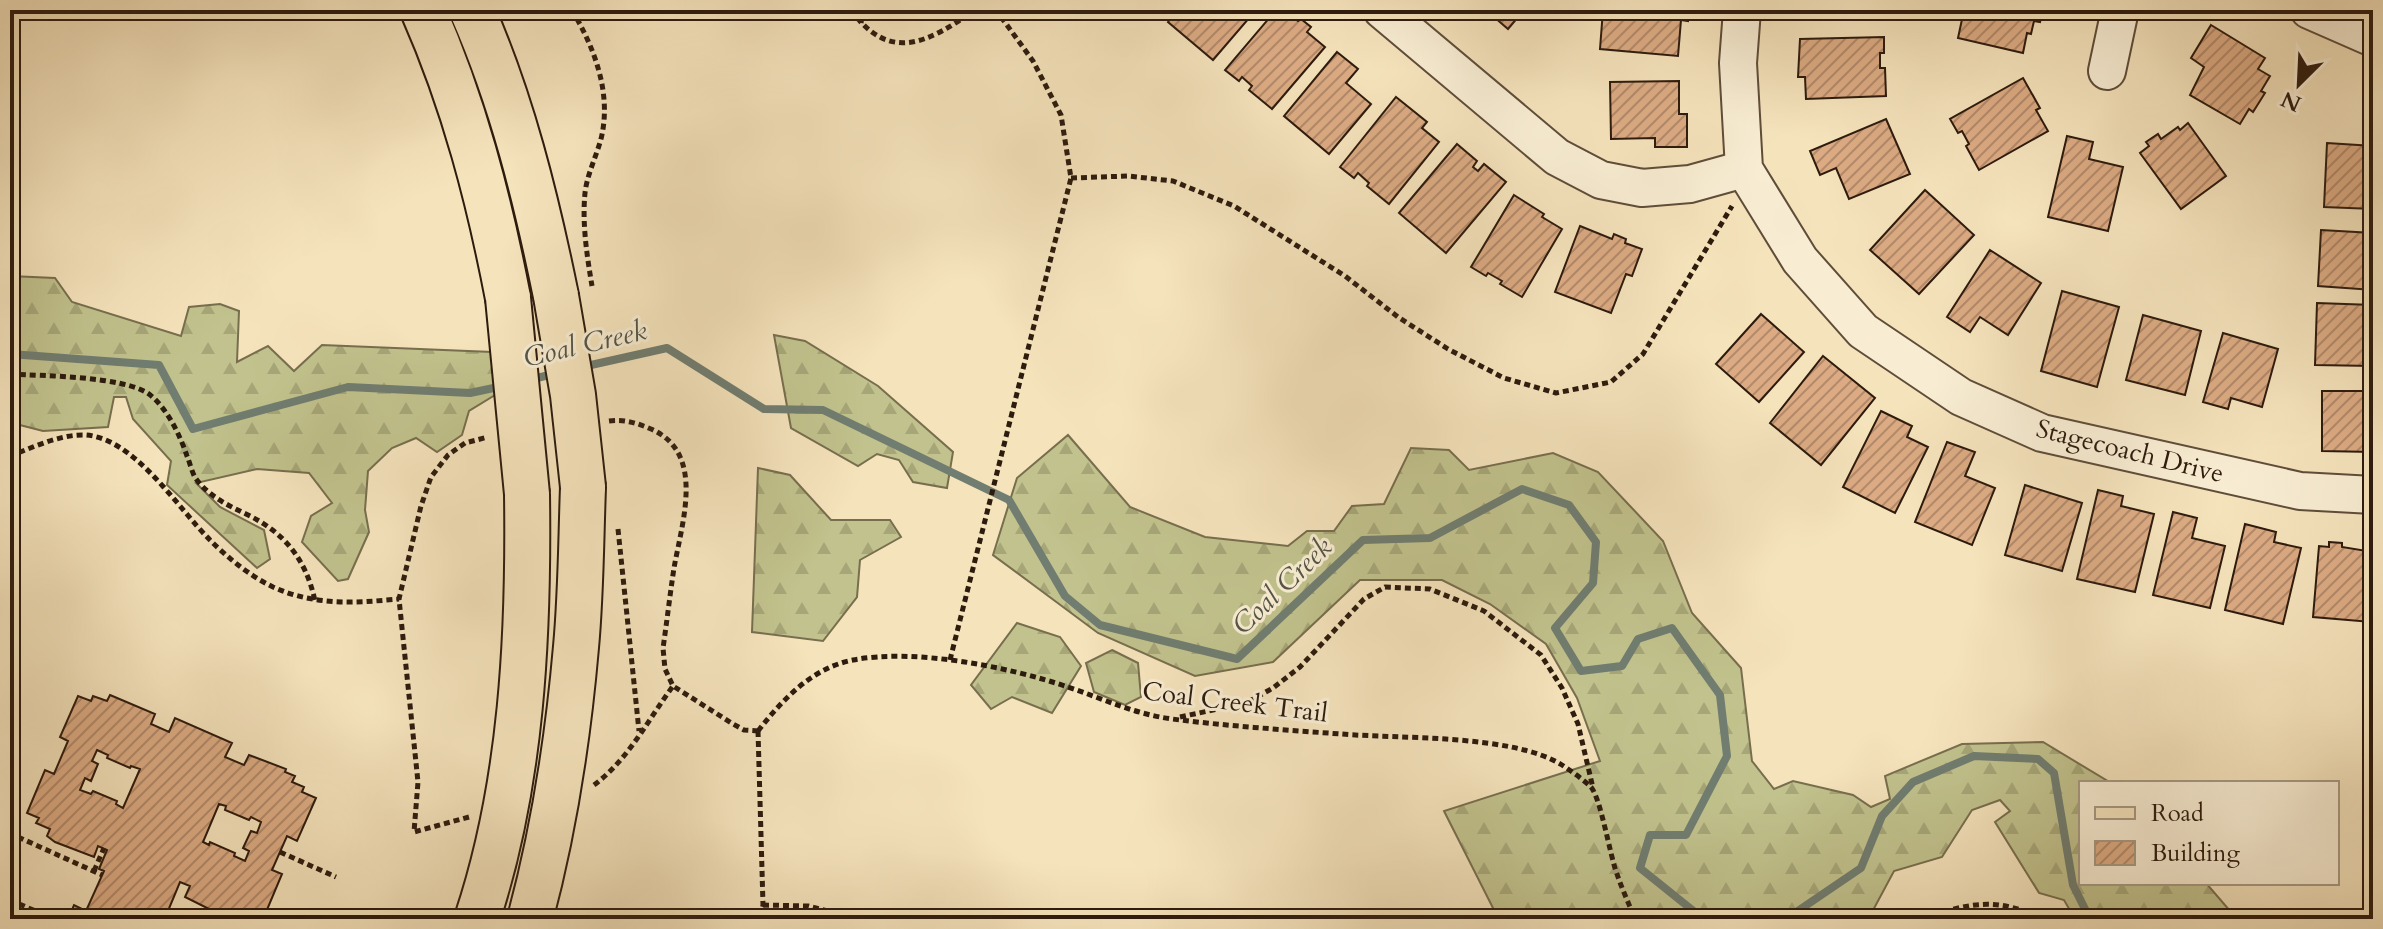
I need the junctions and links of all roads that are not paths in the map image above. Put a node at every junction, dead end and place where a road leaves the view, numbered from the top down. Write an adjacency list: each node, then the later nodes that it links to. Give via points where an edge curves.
1 (423, 10): 11 (main road, bridge, via 467,126 491,210 508,298 527,494 528,586 520,701 504,805)
2 (472, 10): 12 (main road, bridge, via 537,204 574,294 573,395 583,487 577,644 557,800)
3 (1382, 10): 9 (street, via 1557,157 1601,180 1642,188 1713,179)
4 (1742, 10): 9 (street, via 1738,63)
5 (2120, 10): 8 (street)
6 (2309, 10): 7 (street)
7 (2373, 38)
8 (2107, 71)
9 (1744, 169): 10 (street, Stagecoach Drive, via 1800,260 1863,331 1961,397 2042,433 2300,491)
10 (2373, 495)
11 (477, 919)
12 (530, 919)

